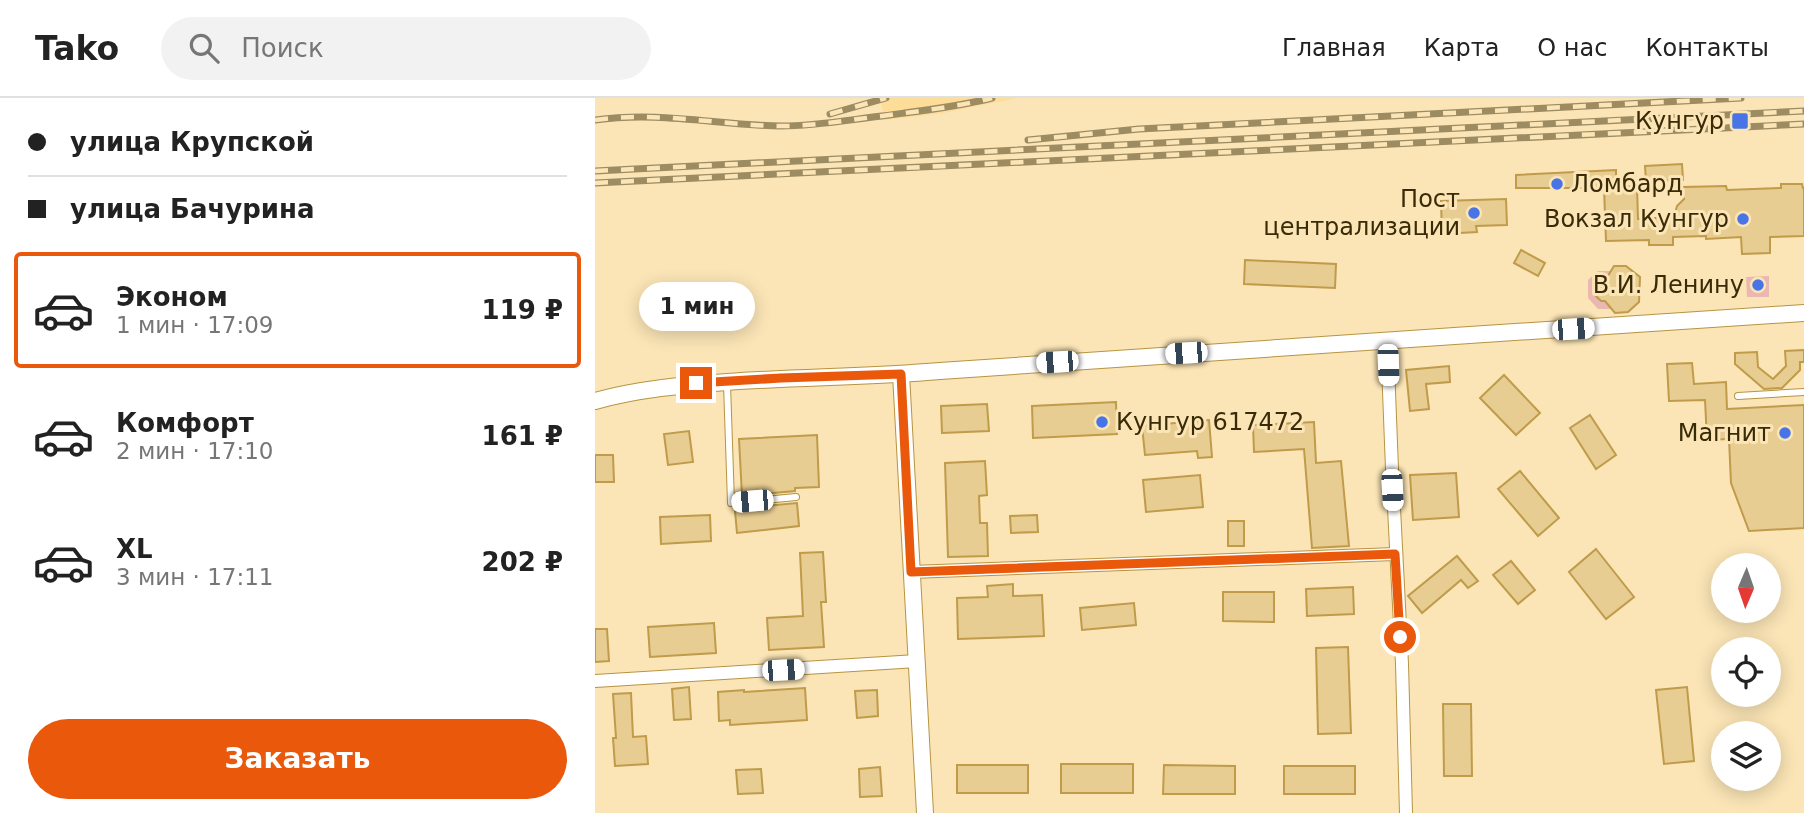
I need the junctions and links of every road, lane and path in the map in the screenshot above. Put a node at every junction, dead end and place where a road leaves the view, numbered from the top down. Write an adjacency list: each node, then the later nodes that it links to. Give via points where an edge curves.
1 (1804, 313): 2 (street)
2 (1387, 340): 3 (street); 9 (street)
3 (901, 374): 4 (street); 10 (street)
4 (726, 382): 7 (street, via 669,386); 8 (lane, via 731,503)
5 (1804, 392): 6 (lane)
6 (1738, 396)
7 (595, 401)
8 (796, 498)
9 (1395, 554): 10 (street); 14 (street)
10 (911, 572): 11 (street)
11 (917, 662): 12 (street); 13 (street)
12 (595, 681)
13 (925, 813)
14 (1406, 813)

